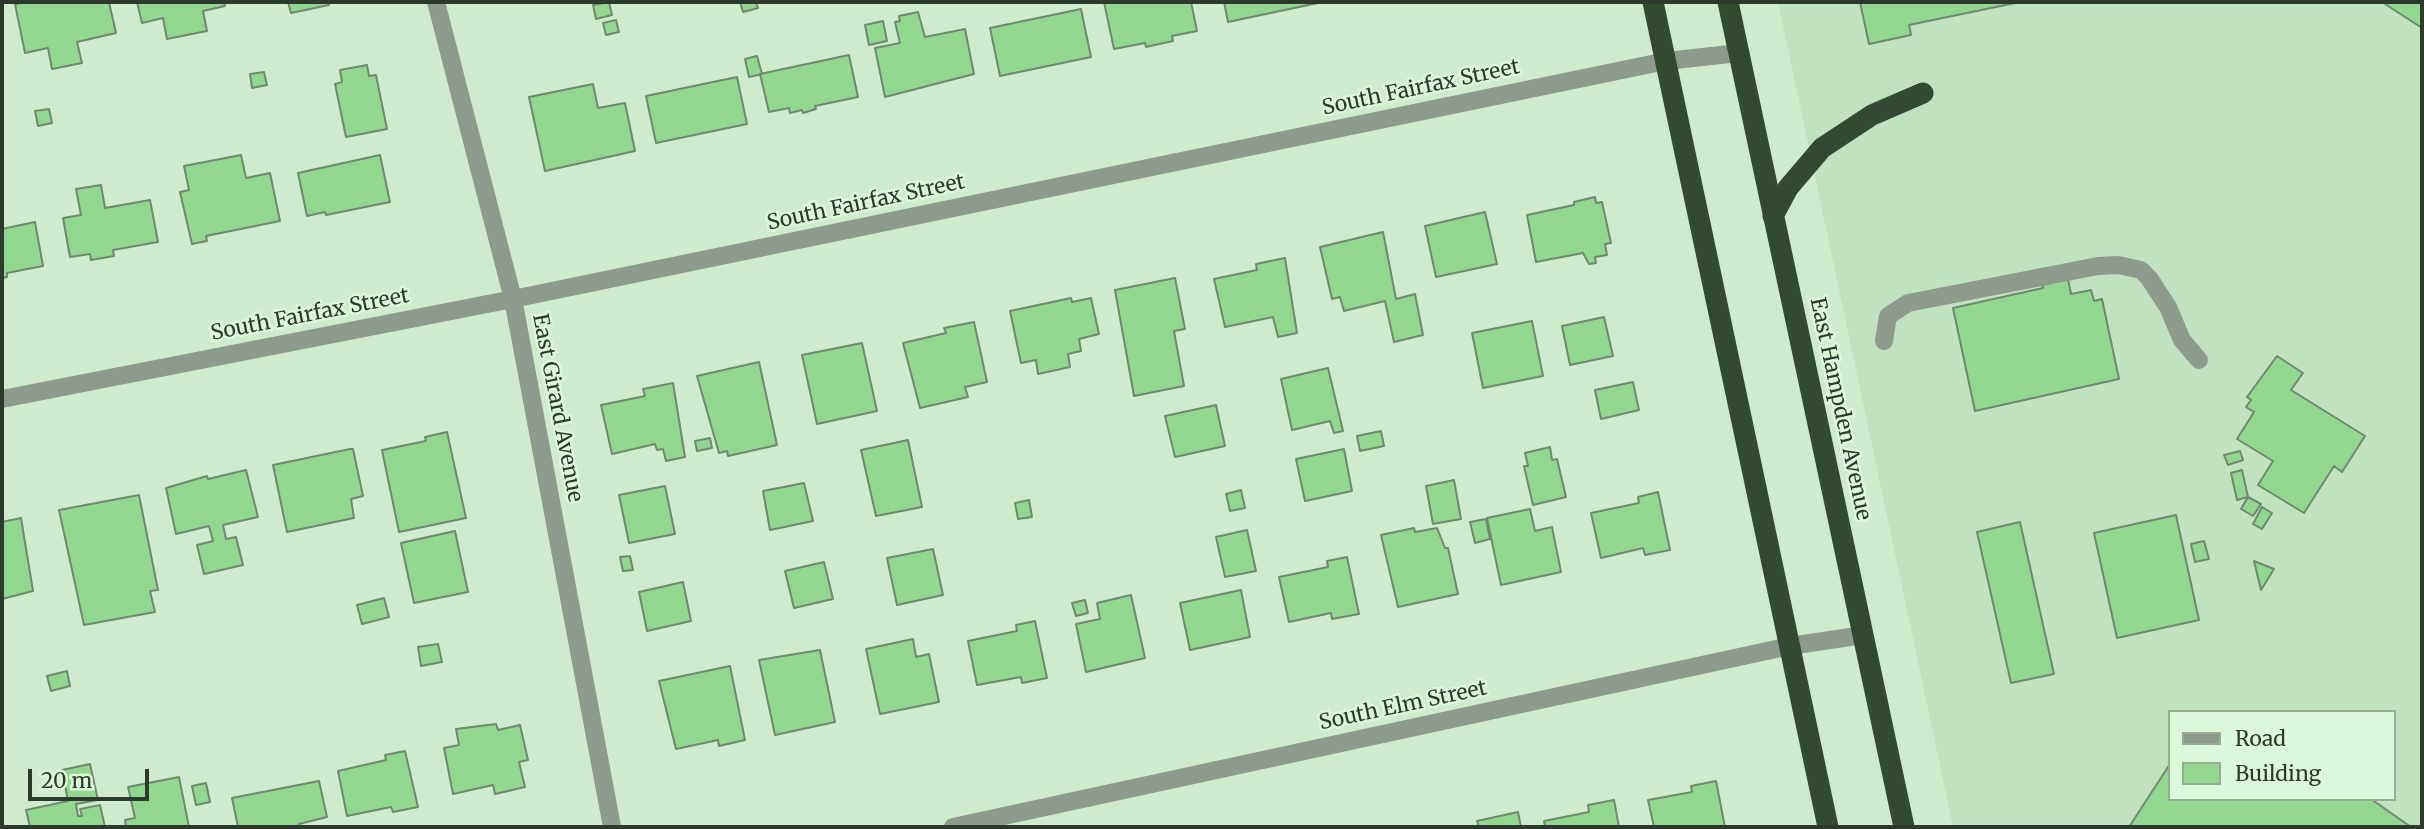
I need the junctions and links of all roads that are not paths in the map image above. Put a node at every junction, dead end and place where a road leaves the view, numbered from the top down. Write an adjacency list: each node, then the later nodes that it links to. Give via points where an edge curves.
1 (436, 2): 8 (street, East Girard Avenue)
2 (1653, 2): 5 (highway)
3 (1727, 2): 4 (highway, East Hampden Avenue)
4 (1739, 53): 5 (street, South Fairfax Street); 7 (highway, East Hampden Avenue)
5 (1666, 61): 8 (street, South Fairfax Street); 13 (highway)
6 (1923, 93): 7 (highway, via 1872,115 1822,148 1788,188)
7 (1773, 216): 12 (highway, East Hampden Avenue)
8 (513, 299): 11 (street, South Fairfax Street); 14 (street, East Girard Avenue)
9 (1884, 341): 10 (street, via 1888,316 1908,303 2098,265 2118,265 2141,270 2149,278 2182,340)
10 (2199, 360)
11 (2, 399)
12 (1863, 635): 13 (street, South Elm Street); 17 (highway, East Hampden Avenue)
13 (1790, 646): 15 (street, South Elm Street); 16 (highway)
14 (612, 827)
15 (953, 827)
16 (1828, 827)
17 (1904, 827)

